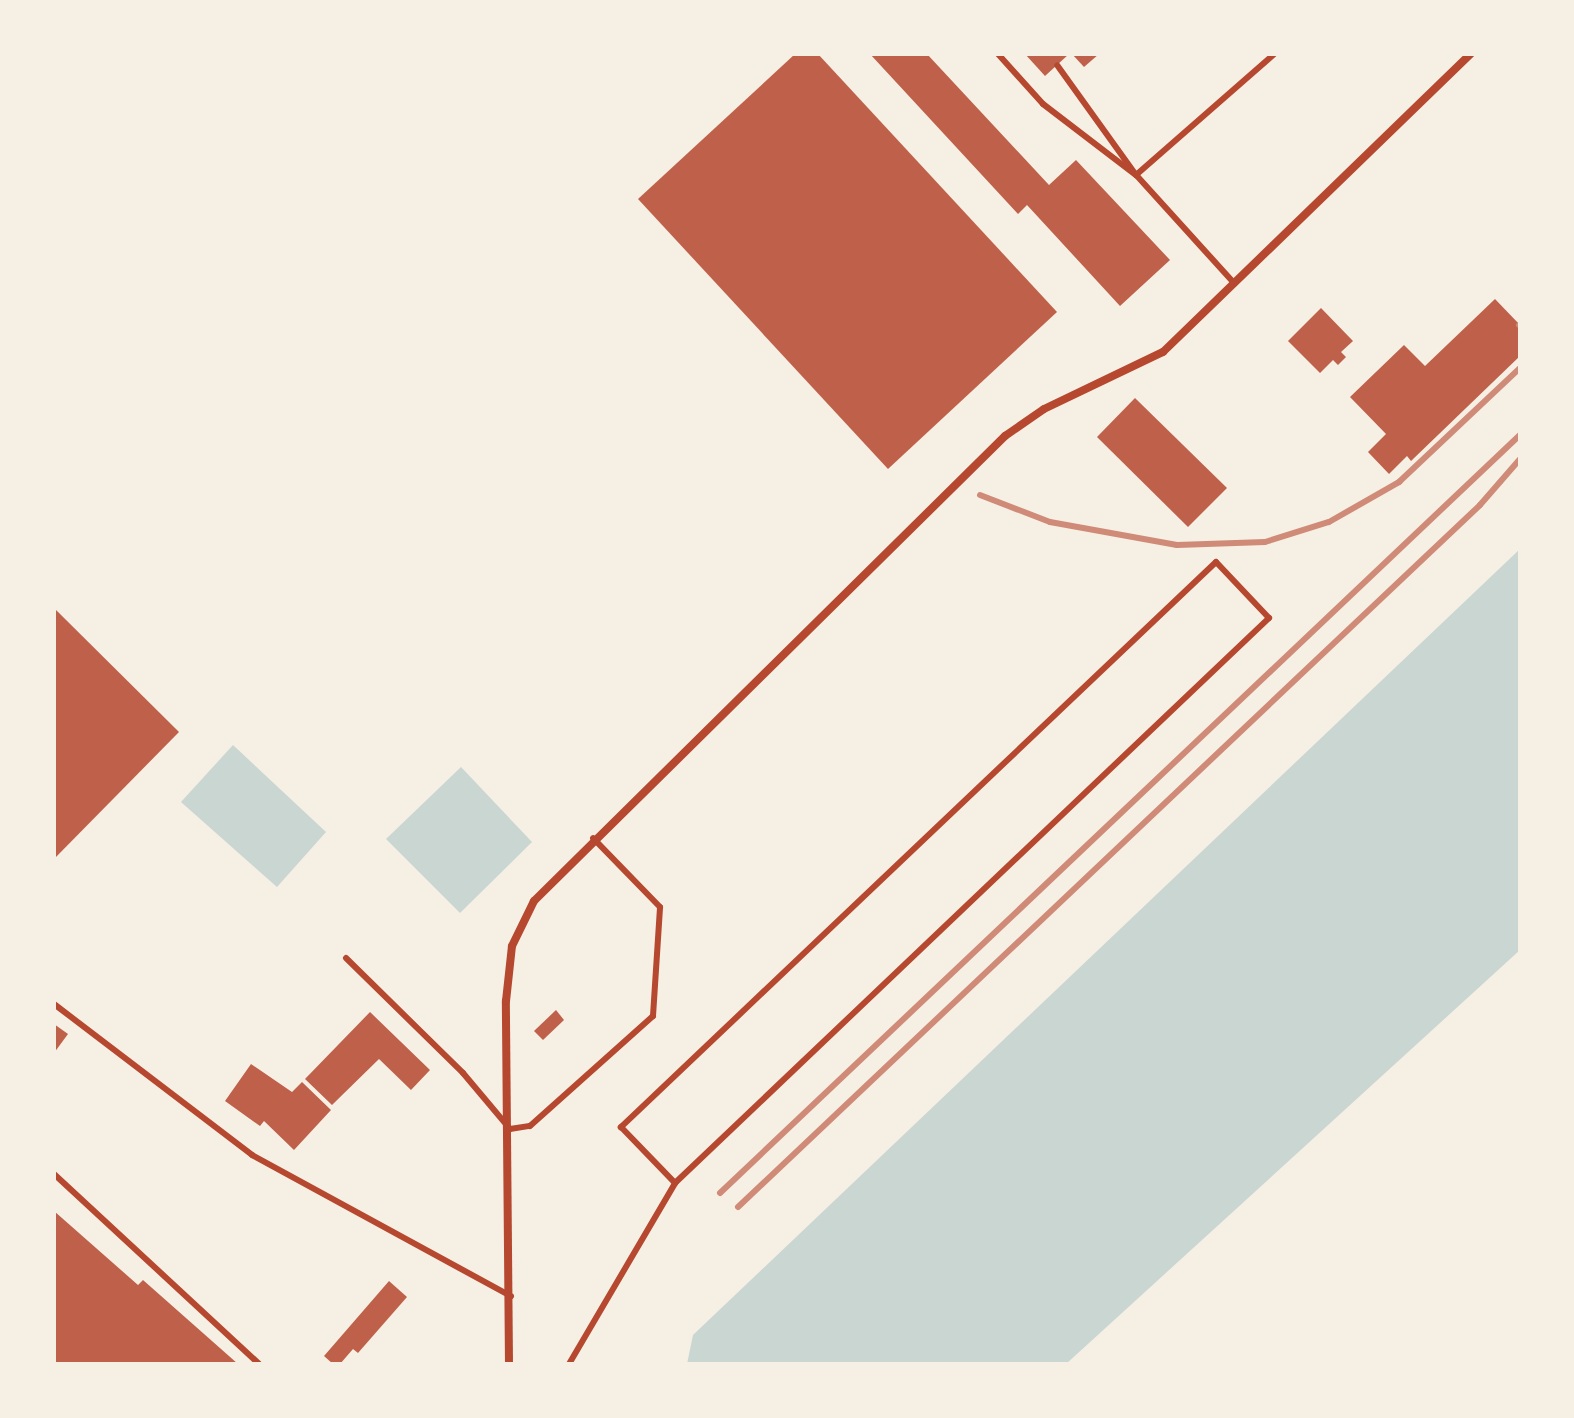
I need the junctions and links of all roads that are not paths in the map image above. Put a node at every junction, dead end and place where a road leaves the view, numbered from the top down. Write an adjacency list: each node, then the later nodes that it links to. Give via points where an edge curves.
1 (998, 54): 5 (lane, via 1043,104)
2 (1274, 54): 5 (lane)
3 (1470, 54): 6 (street)
4 (1057, 65): 5 (lane)
5 (1136, 175): 6 (lane)
6 (1234, 283): 7 (street, via 1163,352 1044,409 1005,436)
7 (593, 838): 10 (street, via 534,901 512,946 506,1001); 10 (lane, via 660,907 653,1016 548,1113 530,1126)
8 (346, 958): 10 (lane, via 463,1073)
9 (54, 1004): 13 (lane, via 252,1155)
10 (510, 1129): 13 (street)
11 (54, 1174): 14 (lane)
12 (675, 1183): 12 (lane, via 1269,618 1216,562 621,1127); 16 (lane)
13 (511, 1296): 15 (street)
14 (259, 1364)
15 (509, 1364)
16 (569, 1364)

